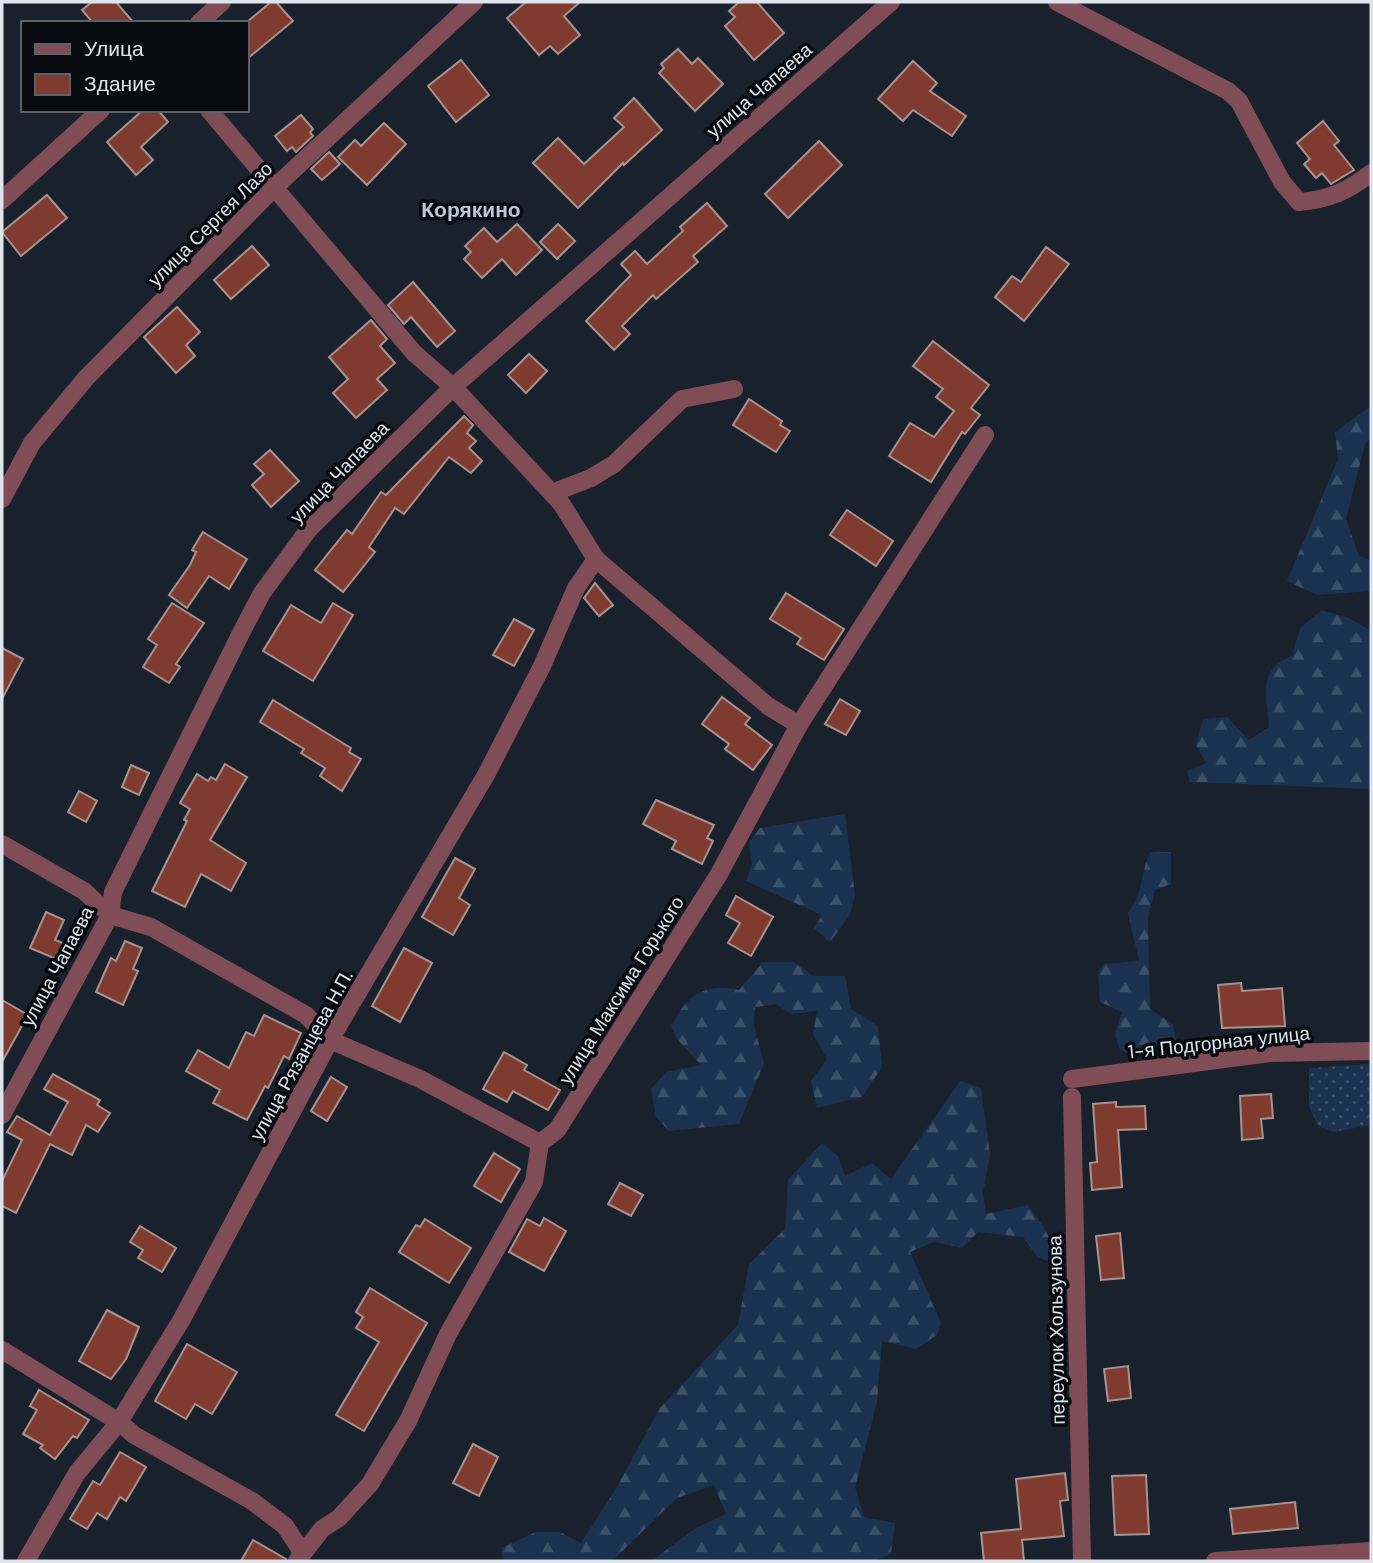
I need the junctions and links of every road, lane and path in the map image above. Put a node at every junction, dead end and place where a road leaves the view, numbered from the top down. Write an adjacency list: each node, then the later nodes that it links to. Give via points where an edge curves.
1 (222, 2): 5 (street)
2 (474, 2): 9 (street, улица Сергея Лазо)
3 (891, 2): 11 (street, улица Чапаева)
4 (1057, 2): 8 (street, via 1228,91 1239,101 1282,183 1299,202 1325,200 1351,189)
5 (201, 21)
6 (99, 112): 10 (street)
7 (211, 112): 9 (street)
8 (1371, 173)
9 (275, 187): 11 (street, via 414,353); 15 (street, улица Сергея Лазо, via 86,378 32,443)
10 (2, 200)
11 (453, 387): 14 (street); 19 (street, улица Чапаева, via 309,529 262,593 113,892)
12 (734, 389): 14 (street, via 682,398 614,464)
13 (985, 435): 17 (street, улица Максима Горького)
14 (552, 493): 16 (street)
15 (2, 499)
16 (596, 559): 17 (street, via 768,706); 20 (street, улица Рязанцева Н.П., via 576,588 487,773)
17 (799, 725): 24 (street, улица Максима Горького, via 719,874 557,1130)
18 (2, 844): 19 (street, via 83,891)
19 (110, 915): 20 (street, via 151,928 294,1008); 23 (street, улица Чапаева)
20 (330, 1041): 24 (street, via 420,1079); 26 (street, улица Рязанцева Н.П., via 182,1319)
21 (1371, 1051): 22 (street, 1-я Подгорная улица, via 1269,1053)
22 (1072, 1088): 30 (street, переулок Хользунова)
23 (2, 1115)
24 (540, 1143): 28 (street, via 534,1182 448,1334 408,1421 370,1484)
25 (2, 1350): 26 (street)
26 (119, 1422): 28 (street, via 134,1435 252,1501 285,1526); 29 (street, улица Рязанцева Н.П., via 77,1473)
27 (1371, 1551): 31 (street)
28 (300, 1557)
29 (26, 1561)
30 (1082, 1561)
31 (1215, 1561)

